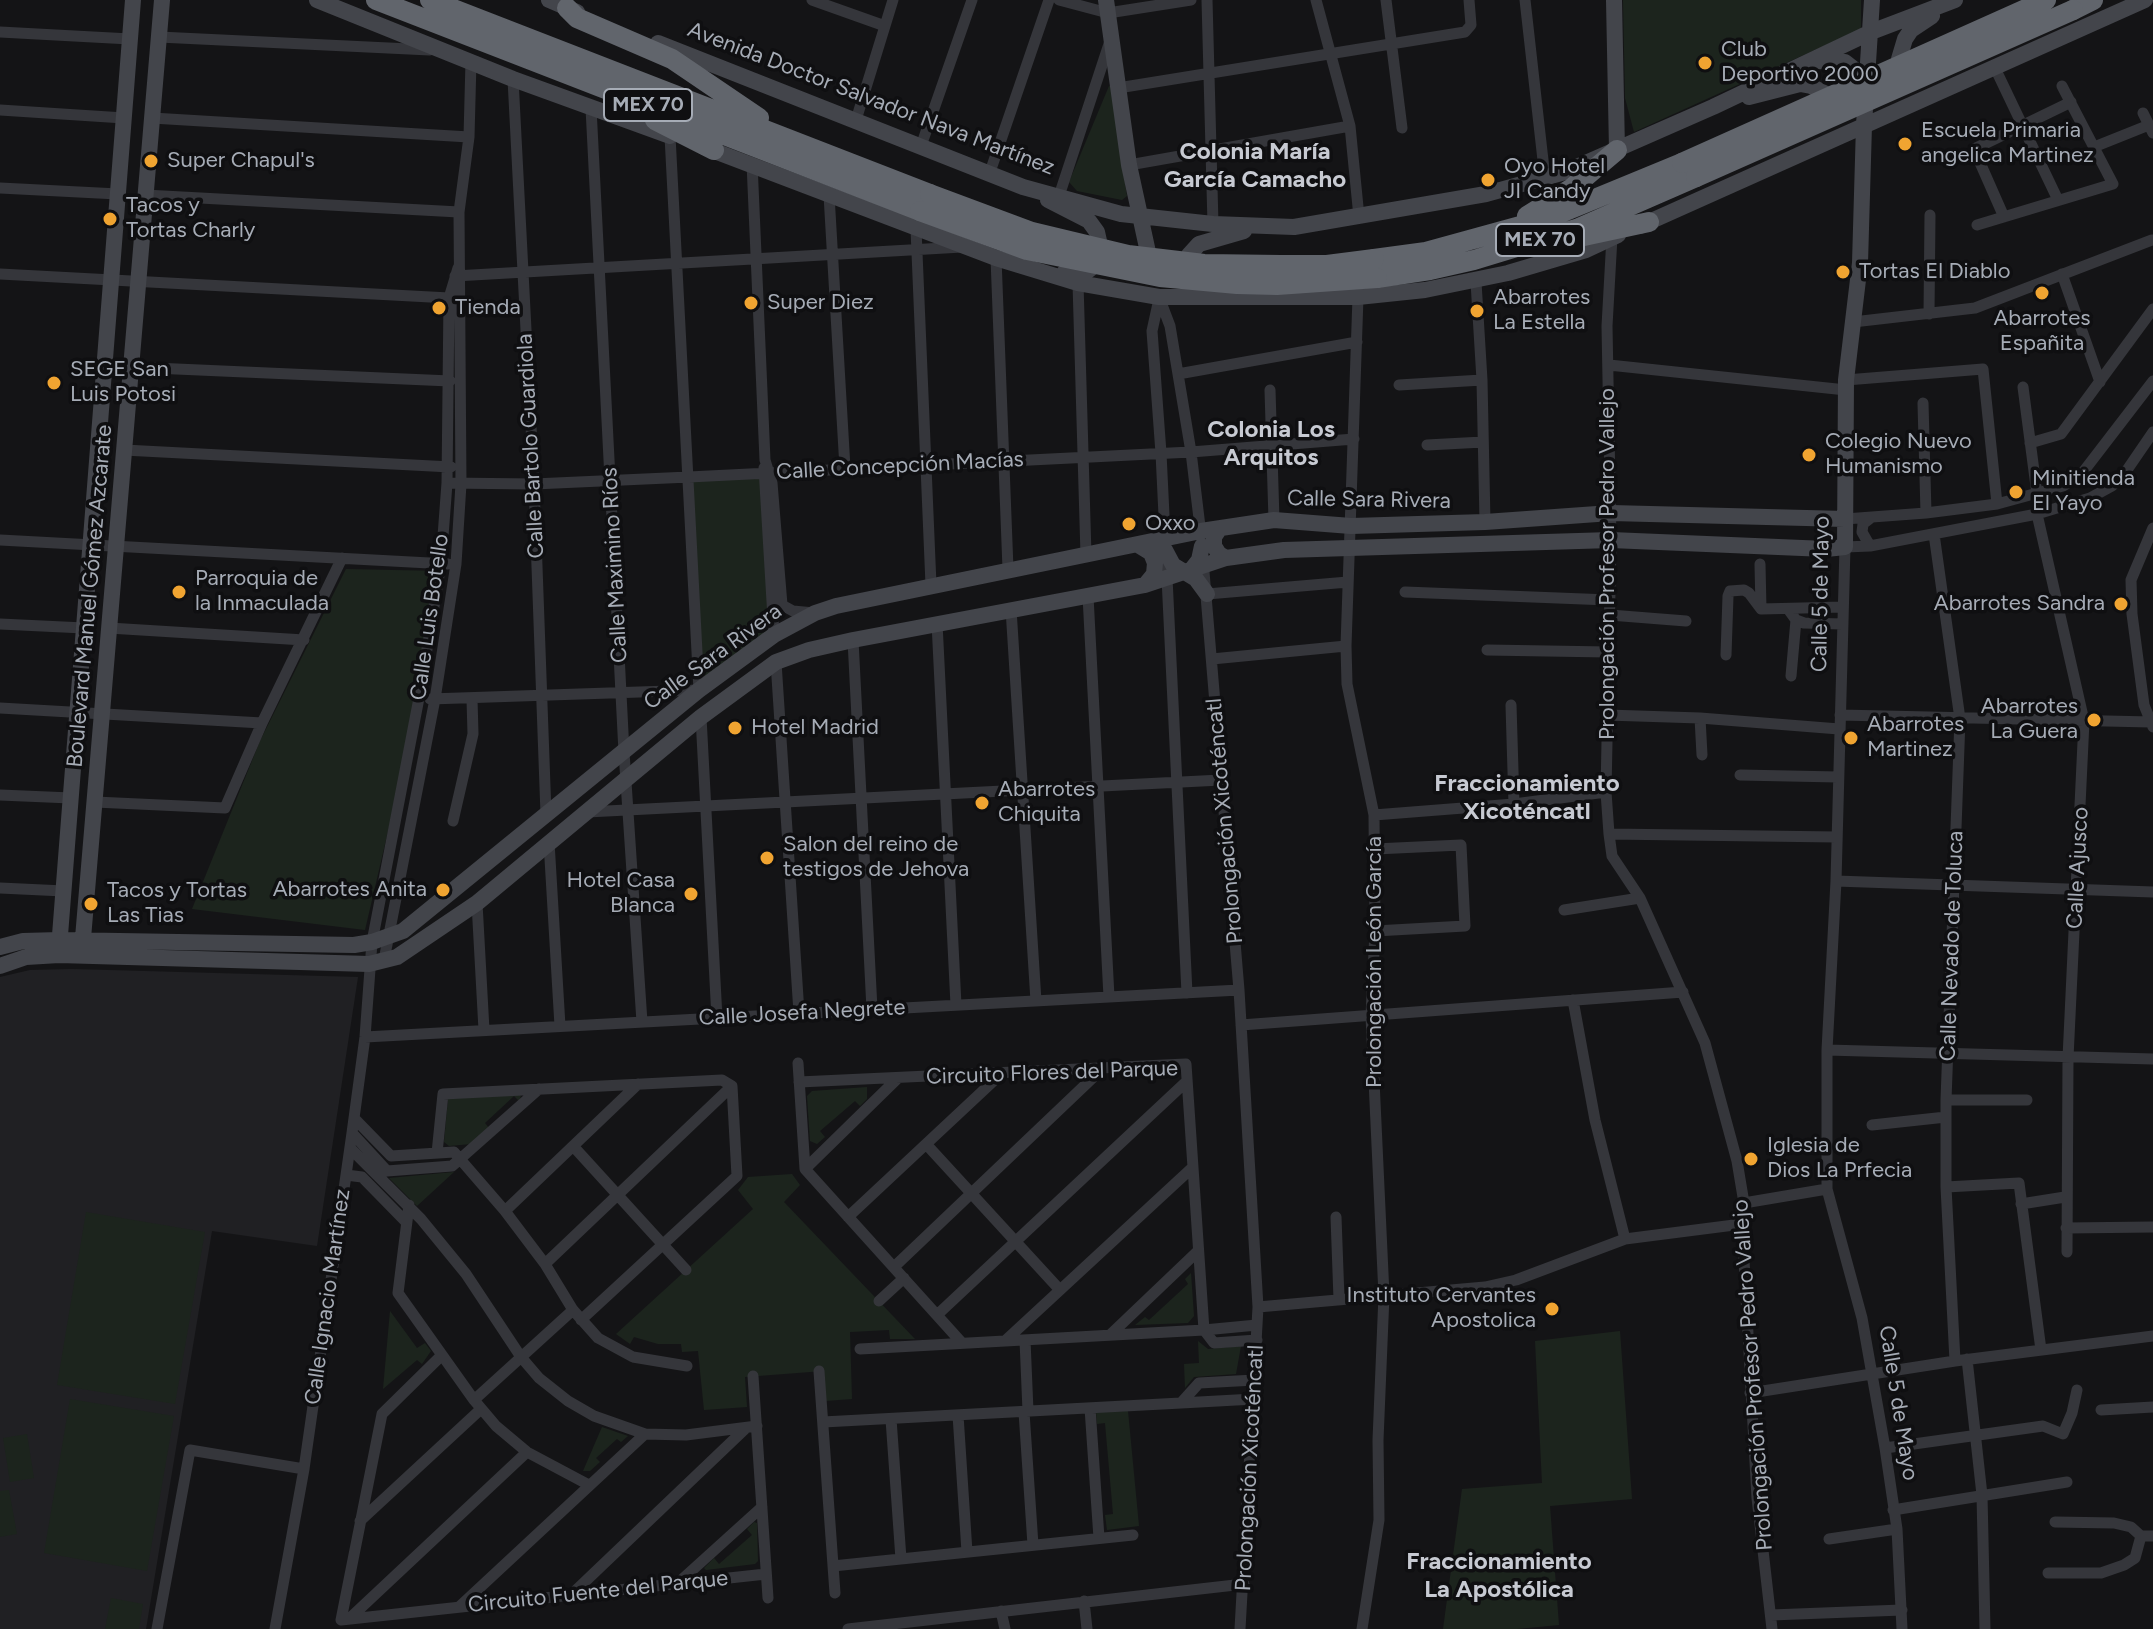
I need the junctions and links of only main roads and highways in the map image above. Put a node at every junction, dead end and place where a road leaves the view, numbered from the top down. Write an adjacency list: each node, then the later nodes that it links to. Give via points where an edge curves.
1 (376, 0): 6 (highway, MEX 70)
2 (430, 0): 7 (highway, MEX 70)
3 (2046, 0): 10 (highway, MEX 70, bridge)
4 (2093, 0): 10 (highway, MEX 70, bridge)
5 (558, 4): 7 (highway, via 577,18 672,59)
6 (604, 88): 8 (highway); 11 (highway, MEX 70)
7 (789, 138): 11 (highway, MEX 70)
8 (714, 150)
9 (1617, 150): 13 (highway, via 1533,213)
10 (1689, 170): 13 (highway, MEX 70); 14 (highway, MEX 70, via 1579,228)
11 (922, 211): 15 (highway, MEX 70, bridge, via 1128,255 1204,264)
12 (1649, 222): 14 (highway)
13 (1477, 238): 15 (highway, MEX 70)
14 (1474, 260): 15 (highway, MEX 70, via 1430,270)
15 (1376, 269)

